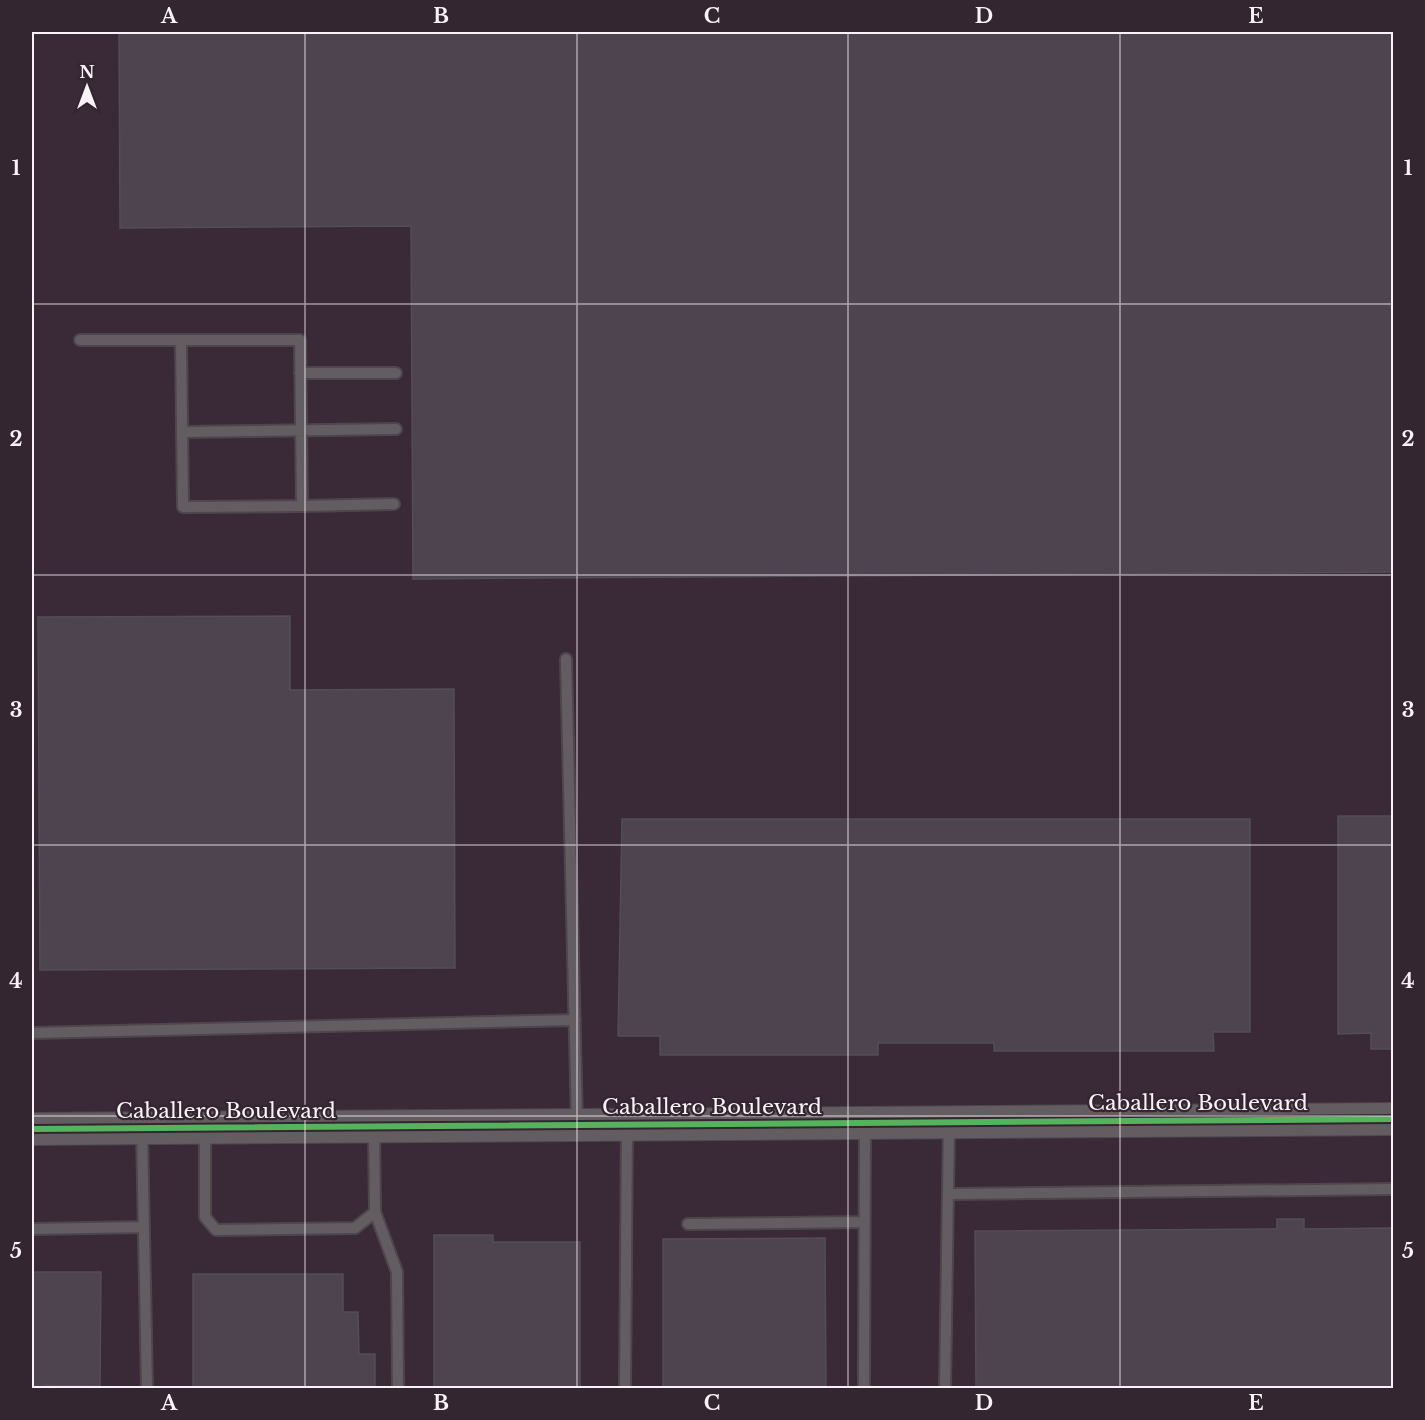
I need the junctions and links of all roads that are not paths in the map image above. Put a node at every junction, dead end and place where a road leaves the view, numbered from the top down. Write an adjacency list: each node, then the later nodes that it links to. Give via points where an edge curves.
1 (80, 340): 2 (lane)
2 (181, 341): 3 (lane, via 300,340); 7 (lane)
3 (300, 373): 4 (lane); 6 (lane)
4 (396, 373)
5 (396, 429): 6 (lane)
6 (301, 430): 7 (lane); 9 (lane)
7 (182, 432): 9 (lane, via 183,507)
8 (394, 504): 9 (lane)
9 (302, 506)
10 (566, 659): 11 (lane)
11 (575, 1020): 12 (lane); 16 (lane)
12 (32, 1033)
13 (1394, 1119): 14 (street, Caballero Boulevard)
14 (949, 1121): 15 (street, Caballero Boulevard); 23 (lane)
15 (865, 1122): 17 (street, Caballero Boulevard); 25 (lane)
16 (577, 1124): 17 (street, Caballero Boulevard); 18 (street, Caballero Boulevard)
17 (627, 1124): 31 (lane)
18 (374, 1126): 19 (street, Caballero Boulevard); 24 (lane)
19 (205, 1127): 20 (street, Caballero Boulevard); 24 (lane, via 205,1217 216,1230 355,1228)
20 (142, 1128): 21 (street, Caballero Boulevard); 27 (lane)
21 (32, 1129)
22 (1394, 1189): 23 (lane)
23 (949, 1194): 33 (lane)
24 (375, 1212): 30 (lane, via 397,1272)
25 (863, 1222): 26 (lane); 32 (lane)
26 (688, 1224)
27 (144, 1227): 28 (lane); 29 (lane)
28 (32, 1229)
29 (147, 1389)
30 (398, 1389)
31 (625, 1389)
32 (864, 1389)
33 (945, 1389)

